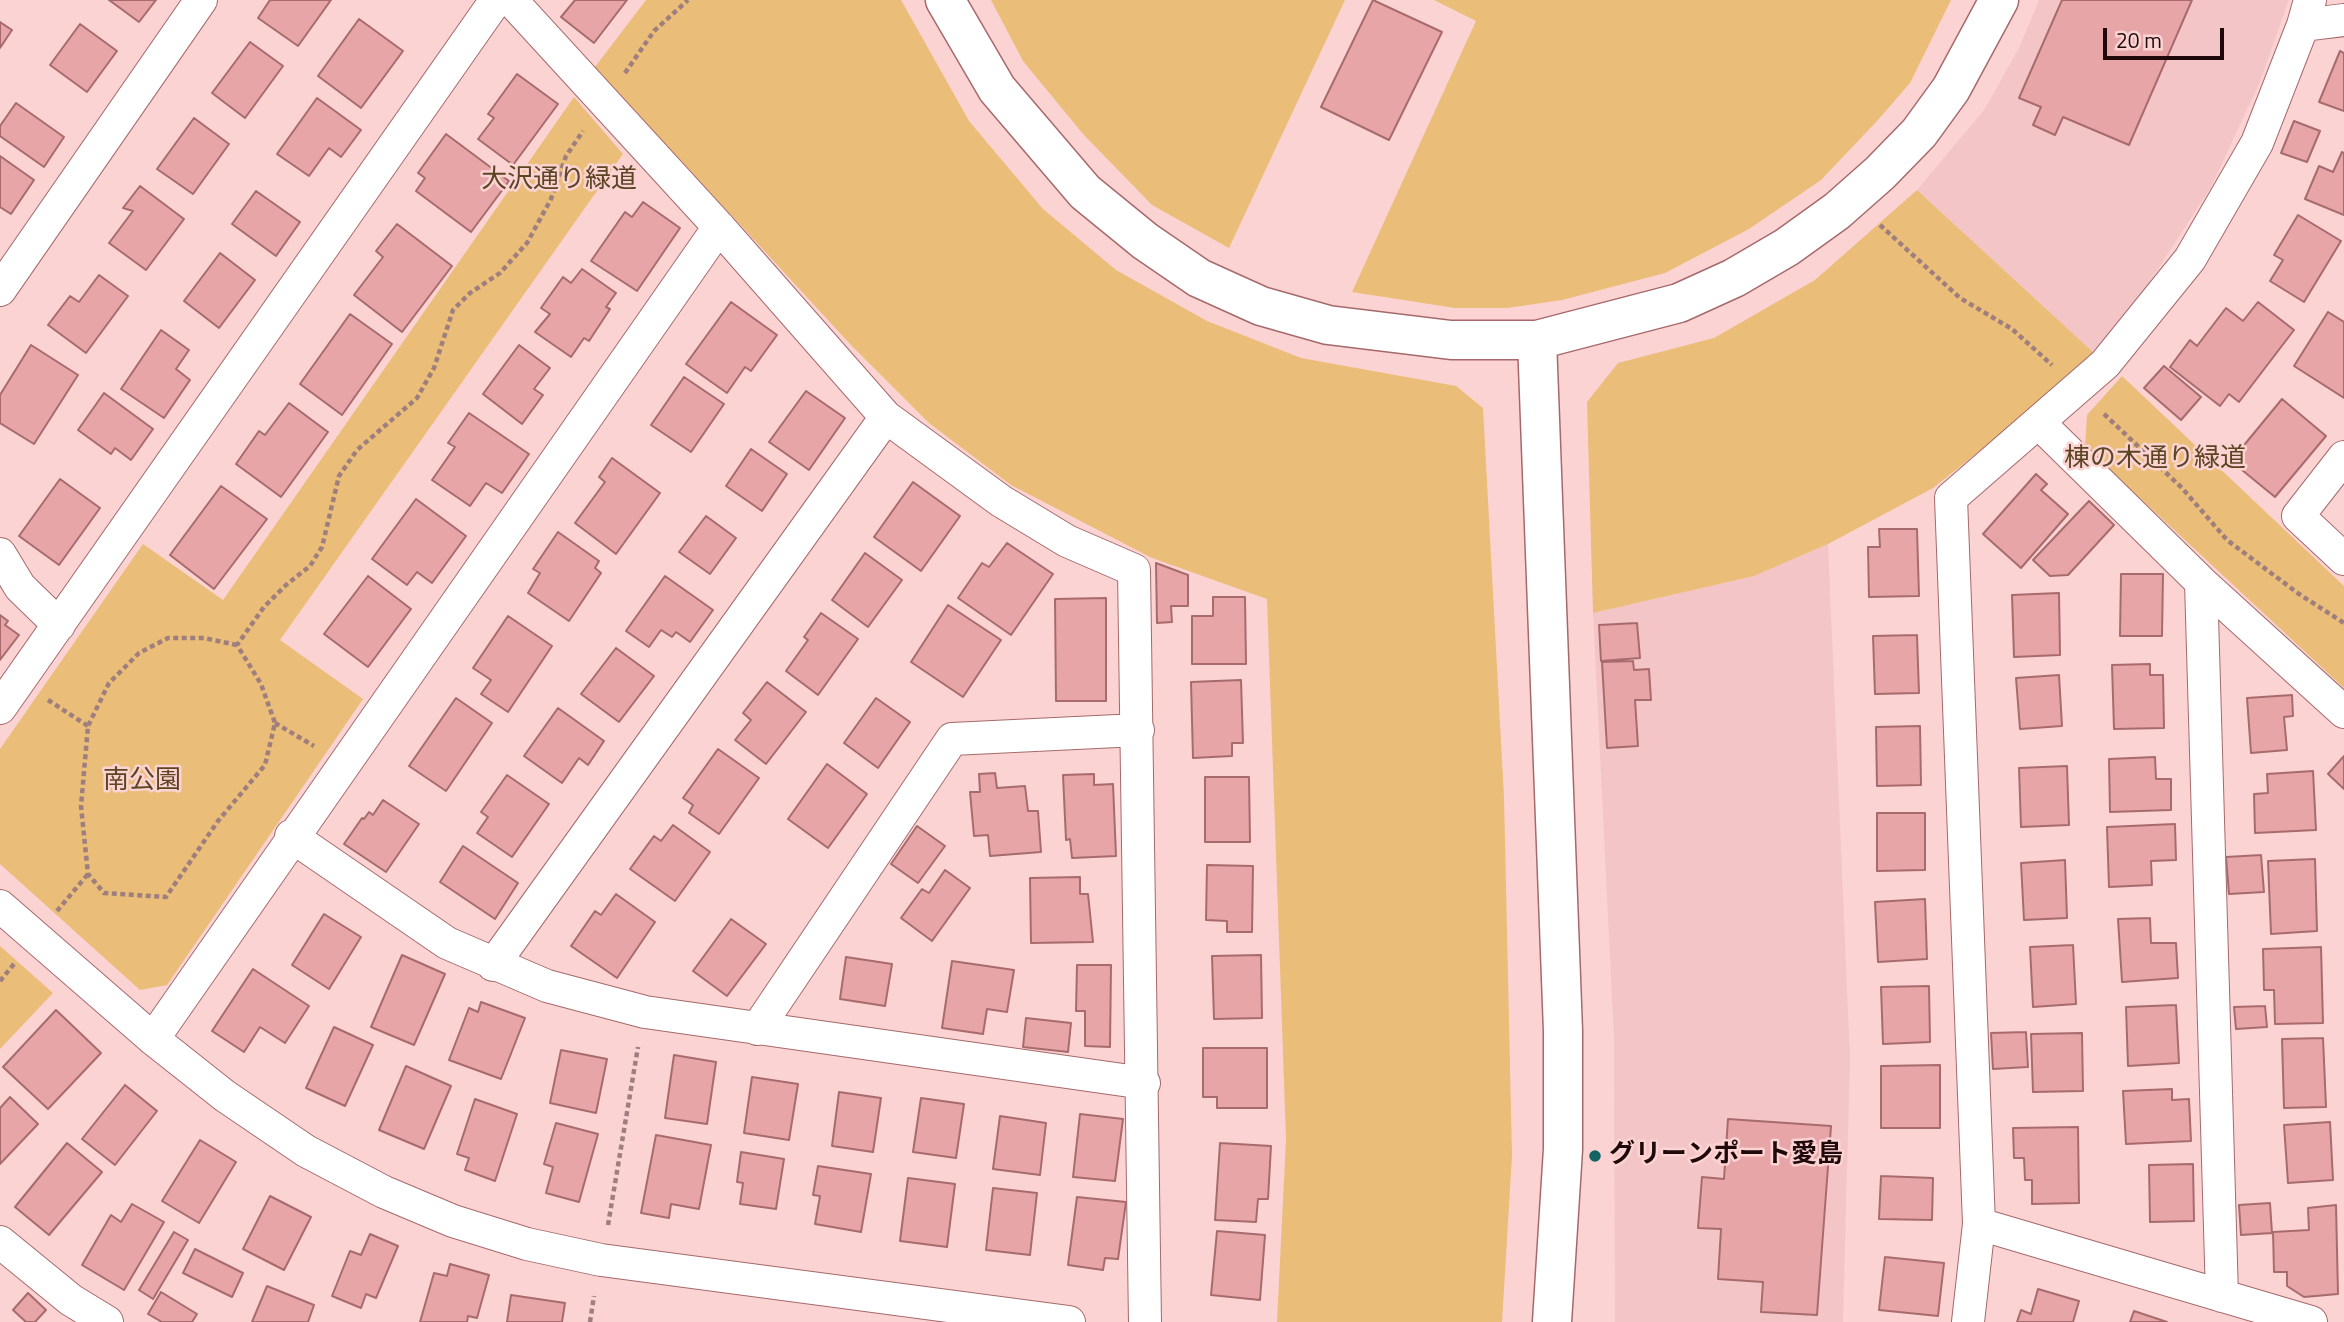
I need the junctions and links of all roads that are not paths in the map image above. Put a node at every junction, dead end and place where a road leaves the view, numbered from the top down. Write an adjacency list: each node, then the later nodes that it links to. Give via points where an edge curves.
1 (201, 0): 9 (street)
2 (496, 0): 17 (street)
3 (511, 0): 8 (street)
4 (946, 0): 10 (street, via 997,89 1086,192 1144,242 1199,278 1261,306 1328,325 1451,340)
5 (1999, 0): 10 (street, via 1951,89 1919,133 1837,211 1755,265 1679,303)
6 (2306, 13): 7 (street); 12 (street, via 2257,143 2190,259 2105,364)
7 (2344, 20)
8 (719, 227): 11 (street); 21 (street)
9 (0, 290)
10 (1537, 340): 33 (street, via 1563,1031 1563,1149)
11 (886, 417): 20 (street, via 1001,501 1067,541 1134,570); 23 (street)
12 (2039, 423): 16 (street); 27 (street, via 1951,498)
13 (2344, 457): 15 (street, via 2298,516)
14 (0, 554): 17 (street, via 20,587)
15 (2344, 559)
16 (2202, 582): 19 (street); 29 (street)
17 (59, 625): 18 (street)
18 (0, 708)
19 (2344, 712)
20 (1138, 730): 24 (street, via 951,739); 26 (street)
21 (291, 836): 23 (street, via 447,943); 25 (street)
22 (0, 906): 25 (street)
23 (493, 965): 24 (street, via 547,986 645,1012)
24 (757, 1029): 26 (street)
25 (153, 1039): 31 (street, via 306,1151 384,1192 527,1244 601,1260)
26 (1144, 1083): 32 (street)
27 (1979, 1224): 29 (street); 34 (street)
28 (0, 1242): 30 (street, via 71,1300)
29 (2222, 1296): 35 (street)
30 (107, 1322)
31 (1069, 1322)
32 (1145, 1322)
33 (1552, 1322)
34 (1968, 1322)
35 (2311, 1322)

